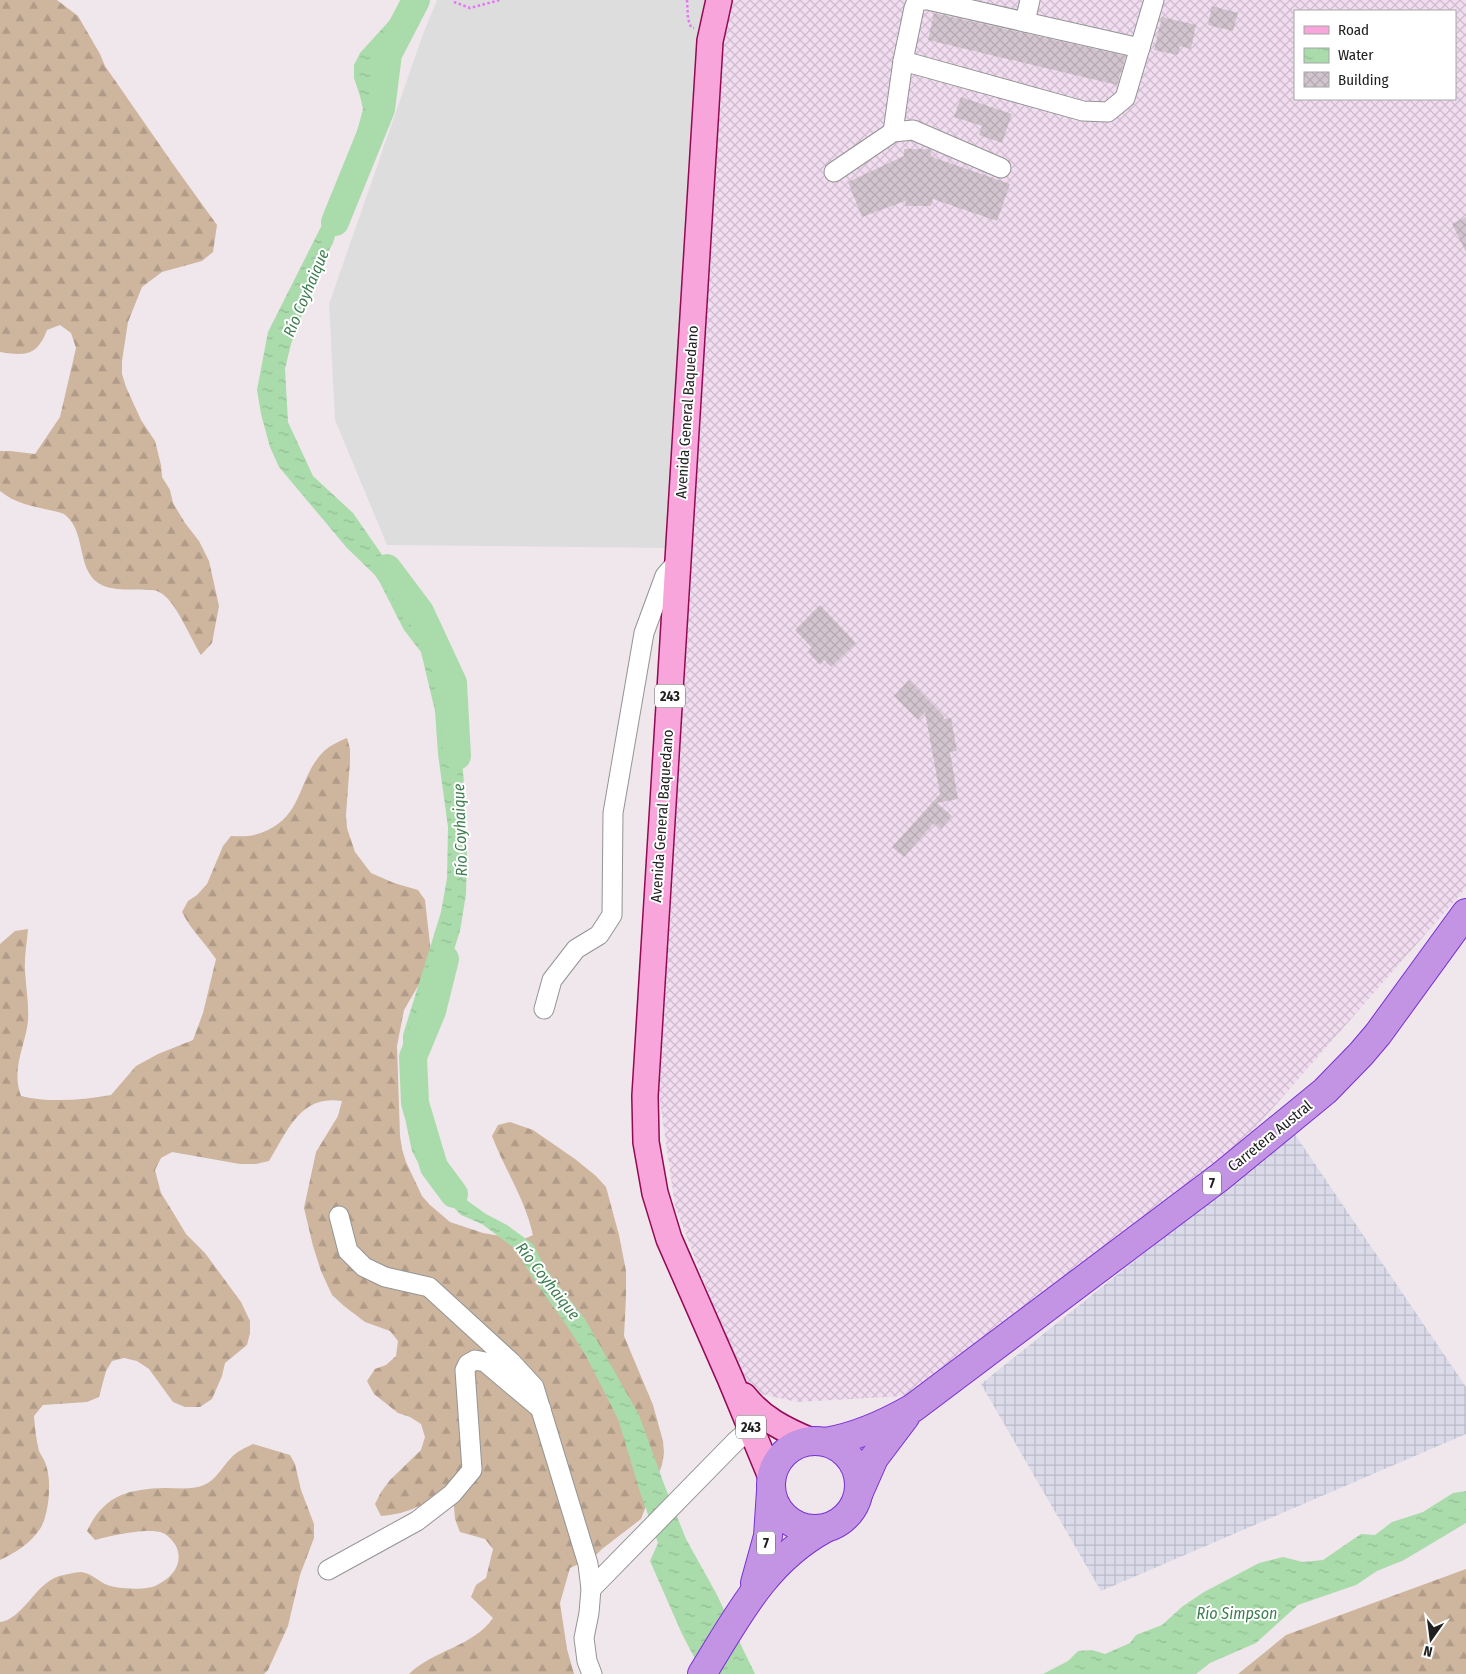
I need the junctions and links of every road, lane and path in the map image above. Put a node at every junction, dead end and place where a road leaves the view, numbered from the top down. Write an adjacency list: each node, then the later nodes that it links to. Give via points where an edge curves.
1 (500, 0): 7 (path, via 470,8)
2 (719, 0): 14 (main road, Avenida General Baquedano / 243, via 710,41)
3 (924, 0): 10 (street, via 917,1 914,8)
4 (928, 0): 8 (street)
5 (1030, 0): 8 (street)
6 (1154, 0): 9 (street)
7 (454, 2)
8 (1025, 22): 9 (street)
9 (1140, 48): 10 (street, via 1125,98 1108,112 1083,110)
10 (903, 61): 11 (street)
11 (893, 132): 12 (street, via 913,130); 13 (street)
12 (1001, 168)
13 (834, 172)
14 (678, 561): 16 (street, via 665,576 644,633 613,813 612,915 599,935 576,949 552,980); 18 (main road, Avenida General Baquedano / 243, via 645,1096 646,1142 655,1193 670,1239)
15 (1466, 912): 19 (highway, Carretera Austral / 7, via 1378,1034 1318,1097 1220,1177)
16 (544, 1009)
17 (339, 1216): 20 (street, via 348,1251 364,1267 385,1277 429,1287 517,1368 534,1387)
18 (730, 1378): 21 (main road, Avenida General Baquedano / 243); 22 (main road, Avenida General Baquedano / 243, via 762,1416 783,1429)
19 (913, 1408): 22 (highway, Carretera Austral / 7, via 863,1433); 24 (highway, Carretera Austral / 7, via 874,1458)
20 (542, 1410): 26 (street, via 485,1362 475,1360 468,1364 465,1370 472,1470 452,1494 417,1521); 27 (street, via 588,1564)
21 (752, 1428): 23 (main road, Avenida General Baquedano / 243); 27 (street)
22 (818, 1441): 23 (highway, 7, via 802,1442 785,1452 774,1468); 24 (highway, via 835,1445 852,1460 858,1475)
23 (771, 1484): 25 (highway, via 778,1510 785,1518 803,1528); 28 (highway, 7, via 768,1536)
24 (859, 1492): 25 (highway, 7, via 851,1512 843,1520)
25 (824, 1529): 28 (highway, 7, via 774,1566)
26 (328, 1570)
27 (591, 1589): 29 (street, via 584,1638)
28 (751, 1594): 30 (highway, 7)
29 (592, 1674)
30 (702, 1674)

